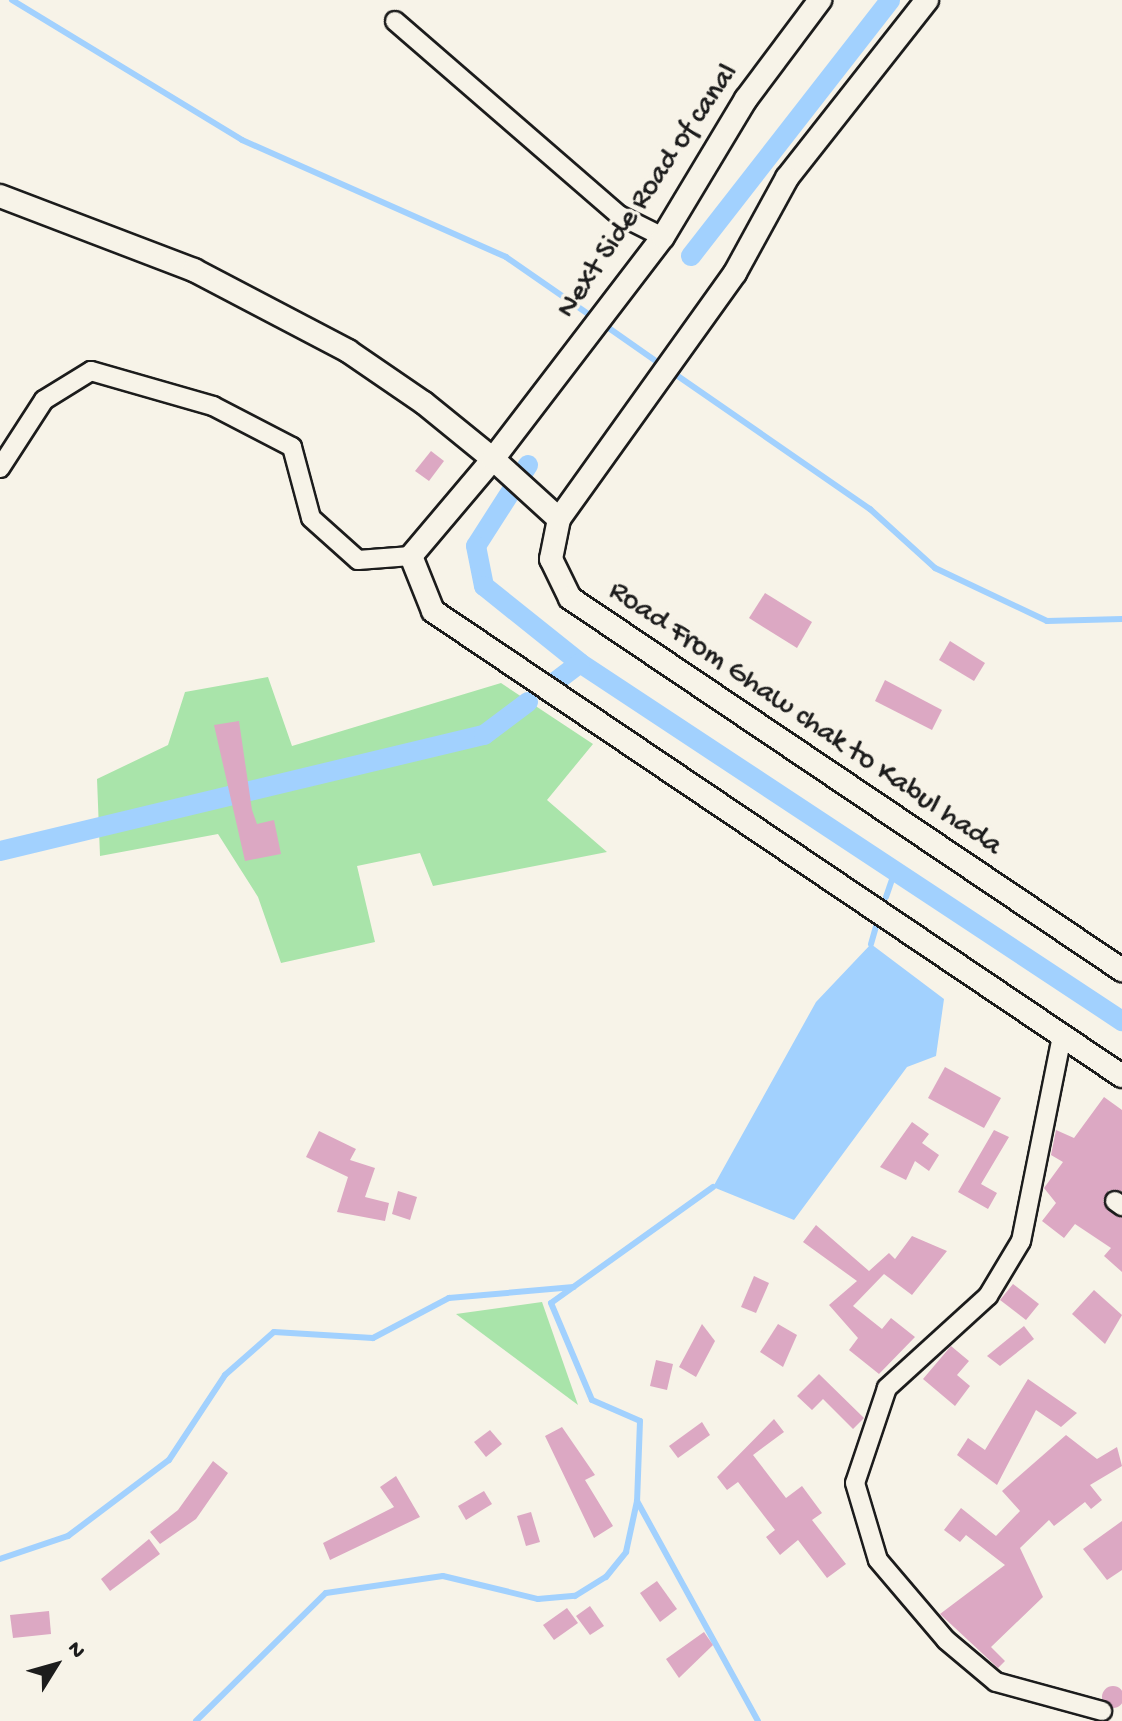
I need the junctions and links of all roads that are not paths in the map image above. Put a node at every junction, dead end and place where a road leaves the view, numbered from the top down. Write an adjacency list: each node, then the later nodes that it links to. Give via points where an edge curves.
1 (820, 0): 5 (street, Next Side Road of canal, via 746,99)
2 (927, 0): 8 (street, Road From Ghaw chak to Kabul hada, via 787,178 735,273 595,474)
3 (395, 21): 5 (street, via 619,215)
4 (0, 196): 6 (street, via 194,270 348,351)
5 (663, 237): 6 (street, Next Side Road of canal)
6 (499, 463): 8 (street); 9 (street, Next Side Road of canal)
7 (0, 468): 9 (street, via 44,400 91,371 213,406 292,447 311,518 358,560)
8 (552, 512): 10 (street, Road From Ghaw chak to Kabul hada, via 551,559 570,598)
9 (411, 556): 11 (street, via 433,611)
10 (1122, 970)
11 (1062, 1036): 12 (street); 13 (street, via 1021,1241 988,1296 887,1388 855,1483 878,1560 946,1640 996,1682)
12 (1122, 1076)
13 (1102, 1711)

